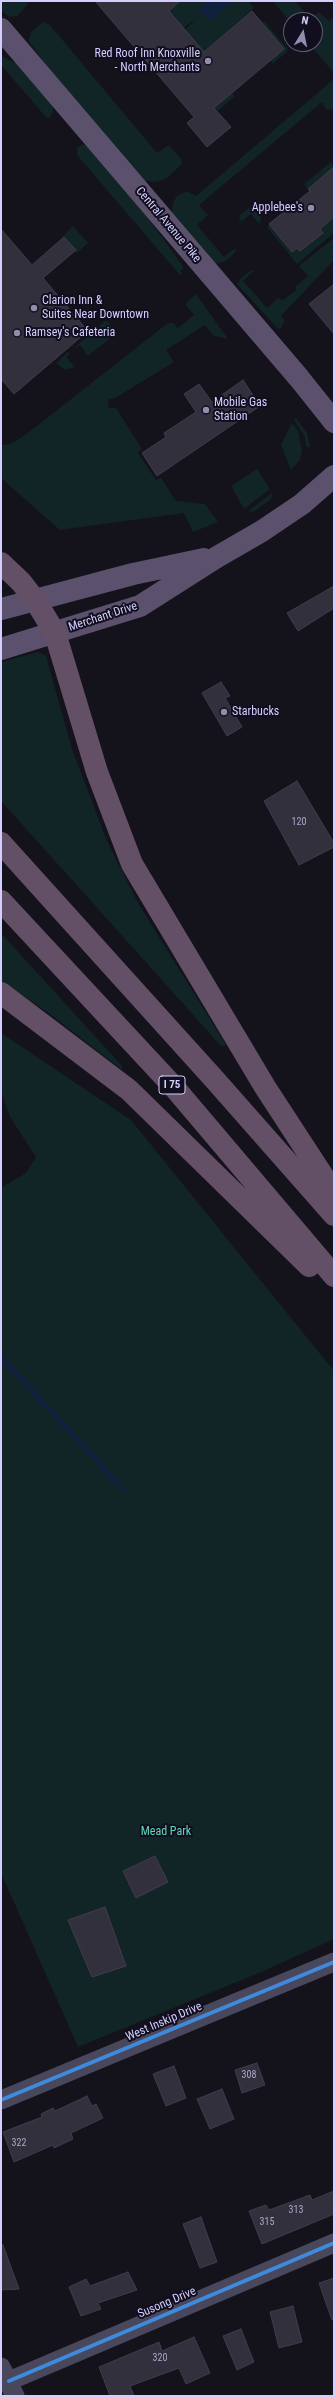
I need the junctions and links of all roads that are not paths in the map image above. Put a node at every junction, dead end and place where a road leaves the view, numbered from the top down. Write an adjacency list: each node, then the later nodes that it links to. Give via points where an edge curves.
1 (1, 29): 2 (main road, Central Avenue Pike)
2 (334, 422)
3 (334, 476): 4 (main road, Merchant Drive, via 296,508 245,542)
4 (217, 557): 6 (main road, Merchant Drive, via 133,574); 8 (main road, Merchant Drive, via 140,606)
5 (1, 563): 6 (highway)
6 (35, 600): 7 (main road, Merchant Drive); 8 (highway)
7 (1, 608)
8 (55, 633): 9 (main road, Merchant Drive); 13 (highway, via 97,772 132,864 266,1087)
9 (1, 649)
10 (1, 843): 14 (highway)
11 (1, 901): 15 (highway, I 75, via 173,1086)
12 (1, 993): 16 (highway, via 129,1090)
13 (334, 1193)
14 (334, 1214)
15 (334, 1276)
16 (334, 1290)
17 (334, 1962): 18 (street, West Inskip Drive)
18 (1, 2100)
19 (334, 2243): 20 (street, Susong Drive)
20 (8, 2381)

